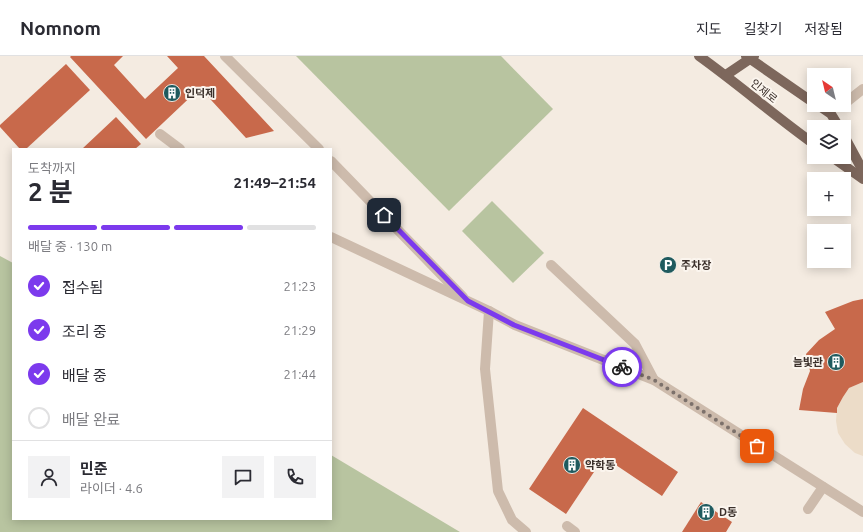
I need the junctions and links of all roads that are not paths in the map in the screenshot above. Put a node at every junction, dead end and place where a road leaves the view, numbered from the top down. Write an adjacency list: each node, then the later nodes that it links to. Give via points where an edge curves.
1 (226, 56): 15 (street)
2 (699, 56): 4 (main road, 인제로)
3 (750, 57): 4 (main road); 6 (main road)
4 (726, 75): 13 (main road, 인제로)
5 (863, 89): 7 (street)
6 (807, 97)
7 (851, 98)
8 (828, 112): 10 (main road)
9 (833, 112): 10 (street)
10 (831, 114): 11 (main road)
11 (835, 120)
12 (160, 134): 14 (street)
13 (807, 139)
14 (179, 148)
15 (318, 148)
16 (851, 149): 19 (main road)
17 (332, 162): 23 (street)
18 (842, 164): 20 (main road)
19 (863, 171)
20 (863, 179)
21 (332, 238): 23 (street)
22 (551, 266): 25 (street, via 635,344)
23 (468, 301): 24 (street)
24 (488, 311): 25 (street, via 514,325); 29 (street, via 485,369 498,491 512,520)
25 (654, 380): 26 (street)
26 (823, 487): 27 (street); 28 (street)
27 (808, 509)
28 (863, 512)
29 (526, 532)

